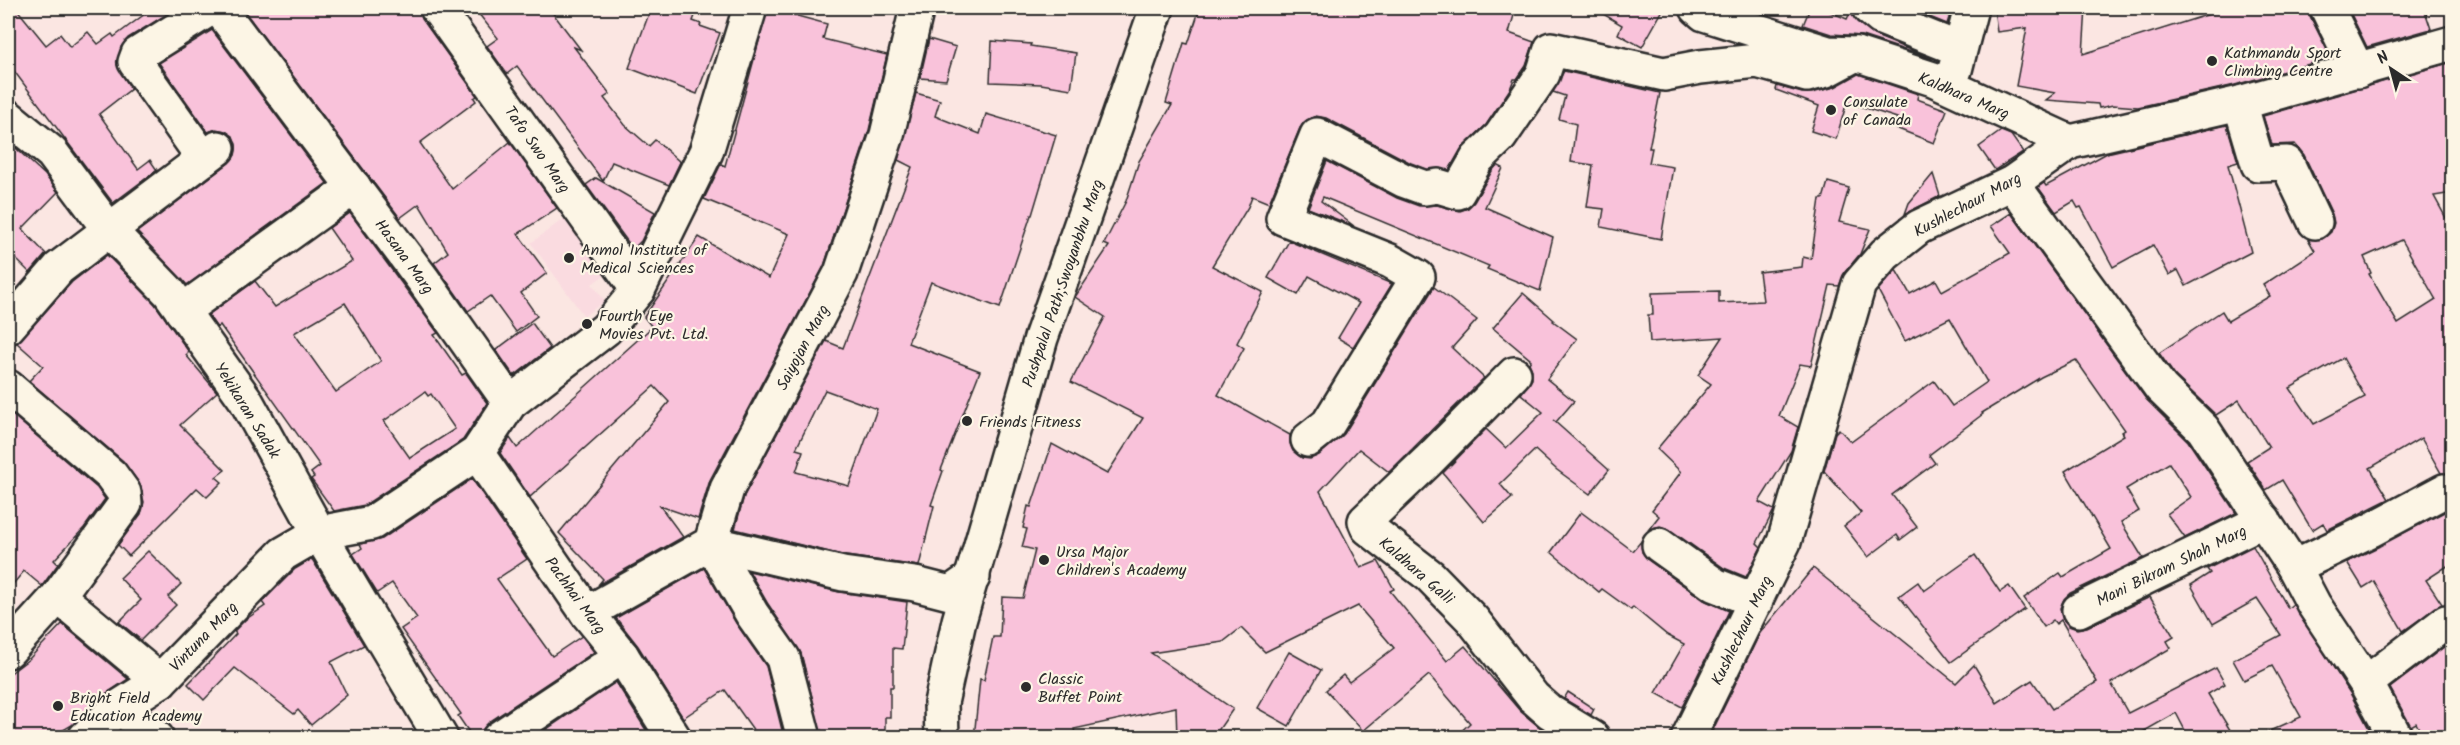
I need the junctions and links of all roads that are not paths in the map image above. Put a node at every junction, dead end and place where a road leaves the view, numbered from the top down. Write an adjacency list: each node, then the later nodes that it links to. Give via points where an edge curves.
1 (211, 8): 22 (street, via 138,54 135,62 211,154)
2 (219, 8): 20 (street, Hasana Marg)
3 (437, 8): 23 (street, Tafo Swo Marg)
4 (750, 8): 23 (street, via 706,152)
5 (918, 8): 34 (street, Saiyojan Marg, via 887,135 841,273 727,489)
6 (1157, 8): 37 (street, Pushpalal Path;Swoyanbhu Marg, via 1041,338)
7 (1697, 8): 13 (street, Kaldhara Marg, via 1704,14 1827,53)
8 (1869, 8): 12 (street, via 1881,18)
9 (1971, 8): 12 (street)
10 (2327, 8): 14 (street)
11 (2452, 43): 14 (street, Kushlechaur Marg)
12 (1959, 49): 15 (street)
13 (1856, 54): 15 (street, Kaldhara Marg); 29 (street, via 1807,75 1757,61 1664,74 1551,49 1543,74 1500,137 1477,159 1458,192 1438,186 1425,188 1403,180 1317,135 1282,218 1390,261 1418,277 1328,424)
14 (2358, 71): 16 (street, Kushlechaur Marg)
15 (1951, 86): 18 (street, Kaldhara Marg)
16 (2240, 103): 18 (street, Kushlechaur Marg); 21 (street, via 2258,164 2287,163)
17 (8, 117): 22 (street, Yekikaran Sadak, via 52,153)
18 (2070, 142): 19 (street, Kushlechaur Marg)
19 (2012, 183): 32 (street, via 2161,388 2203,429); 39 (street, Kushlechaur Marg, via 1918,226 1885,254 1859,284 1784,542)
20 (354, 187): 24 (street); 28 (street, Hasana Marg)
21 (2315, 222)
22 (110, 231): 24 (street, Yekikaran Sadak, via 169,292); 25 (street, via 59,268)
23 (638, 290): 28 (street, via 606,329)
24 (182, 311): 33 (street, Yekikaran Sadak, via 245,399)
25 (8, 327)
26 (1514, 374): 55 (street, Kaldhara Galli, via 1365,521 1368,528 1430,576 1472,619 1533,697)
27 (8, 387): 38 (street, via 111,475 124,493 125,504)
28 (510, 403): 30 (street)
29 (1308, 440)
30 (477, 453): 33 (street, via 372,523); 41 (street, Pachhai Marg)
31 (2444, 491): 36 (street)
32 (2264, 520): 36 (street); 40 (street, Mani Bikram Shah Marg)
33 (319, 532): 45 (street, Vintuna Marg, via 283,554); 50 (street, Yekikaran Sadak)
34 (711, 543): 37 (street, via 843,574 950,593); 41 (street); 53 (street, via 783,658)
35 (1659, 545): 39 (street, via 1715,585)
36 (2294, 567): 46 (street, via 2314,605)
37 (973, 577): 54 (street, Pushpalal Path;Swoyanbhu Marg, via 941,703)
38 (58, 596): 43 (street); 45 (street)
39 (1756, 601): 56 (street, Kushlechaur Marg)
40 (2079, 610)
41 (587, 614): 44 (street, Pachhai Marg)
42 (2446, 622): 46 (street)
43 (8, 651)
44 (622, 656): 51 (street); 52 (street, Pachhai Marg)
45 (160, 681): 47 (street, Vintuna Marg)
46 (2366, 683): 57 (street)
47 (119, 707): 48 (street, Vintuna Marg); 49 (street)
48 (85, 738)
49 (157, 738)
50 (441, 738)
51 (499, 738)
52 (674, 738)
53 (804, 738)
54 (942, 738)
55 (1593, 738)
56 (1688, 738)
57 (2396, 738)

